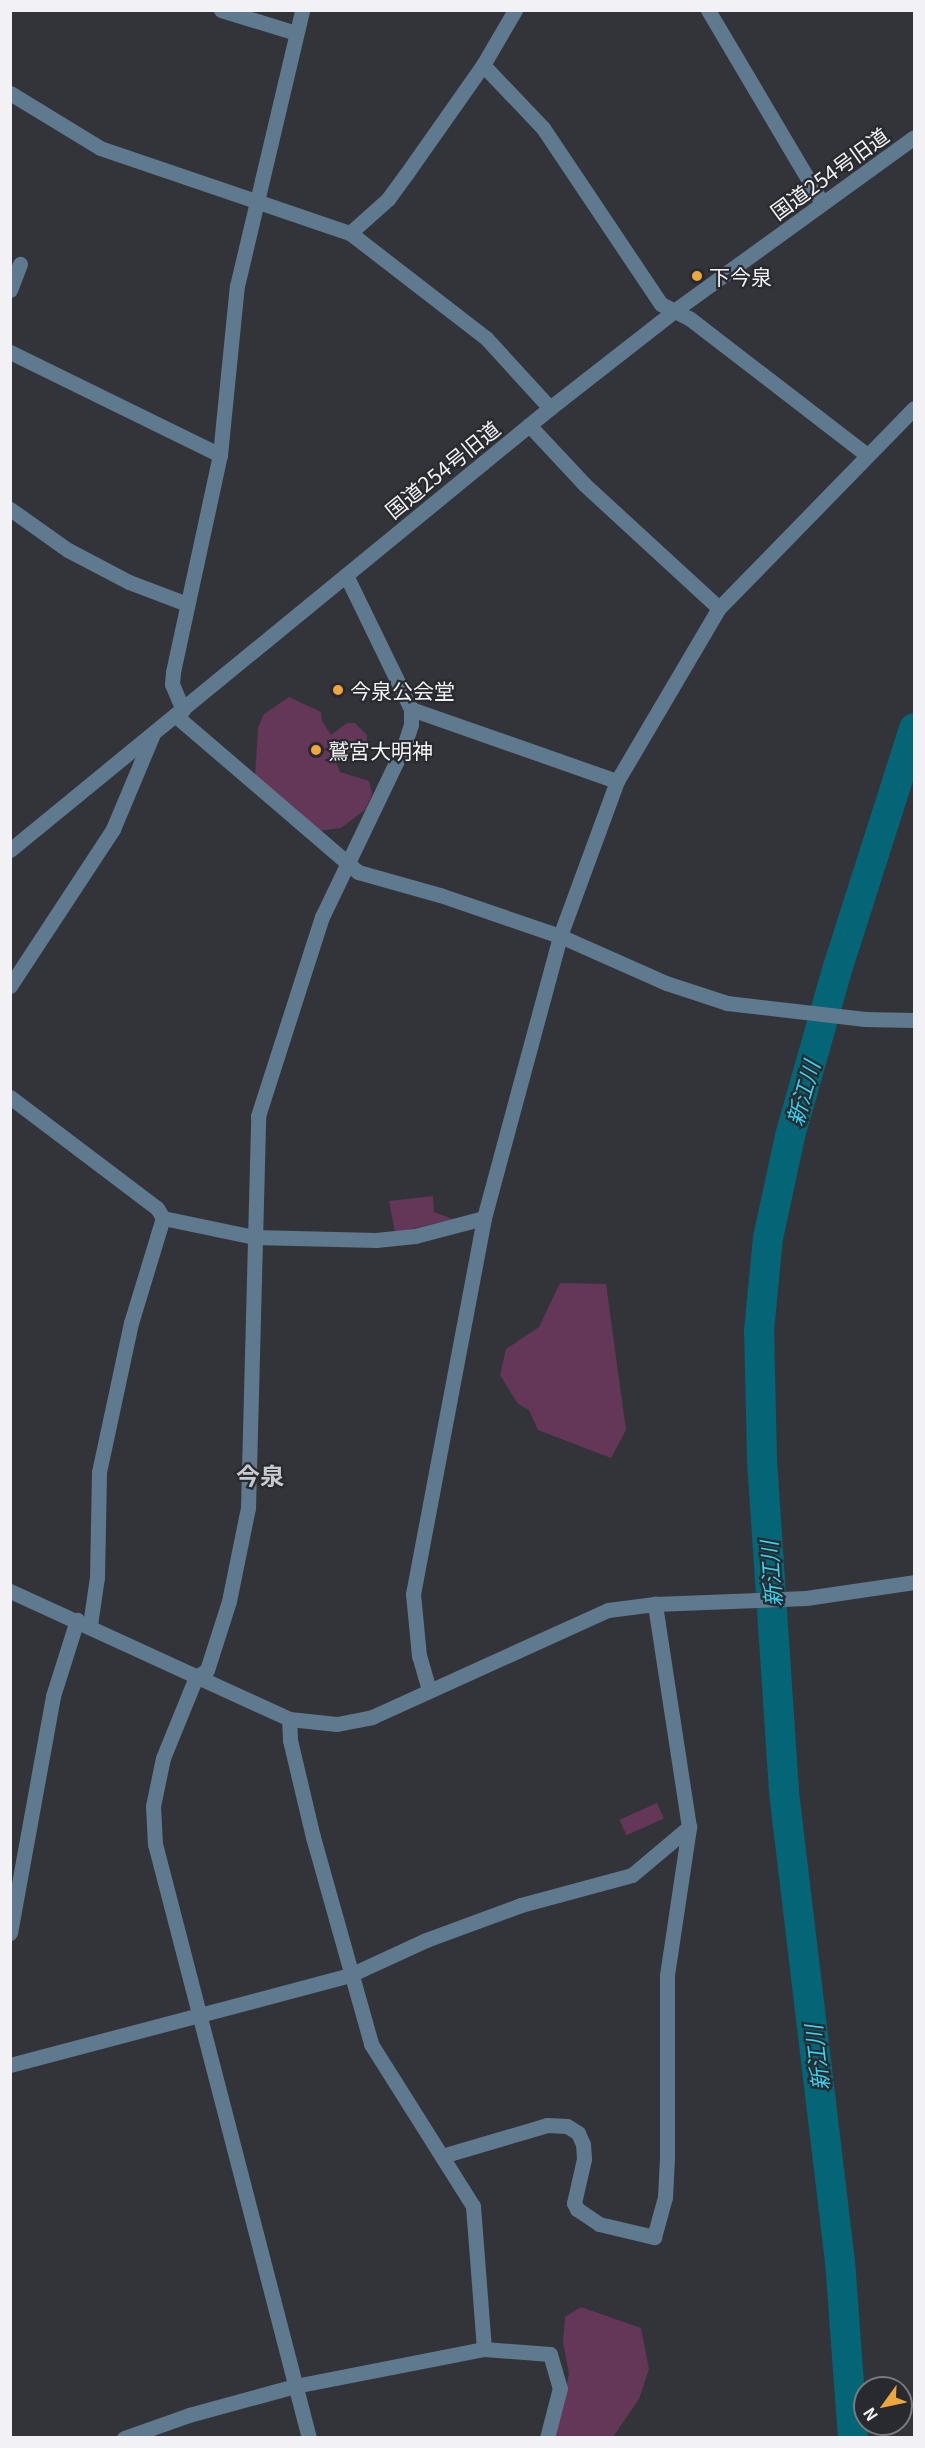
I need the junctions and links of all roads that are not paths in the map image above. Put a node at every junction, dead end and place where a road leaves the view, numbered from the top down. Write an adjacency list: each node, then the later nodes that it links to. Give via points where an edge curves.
1 (221, 10): 5 (street)
2 (302, 10): 5 (street)
3 (515, 10): 6 (street)
4 (708, 10): 10 (street)
5 (296, 33): 9 (street)
6 (483, 65): 11 (street, via 388,199); 14 (street, via 543,128 661,304)
7 (10, 93): 9 (street, via 100,148)
8 (915, 138): 10 (street, 国道254号旧道)
9 (256, 198): 11 (street); 19 (street, via 237,286)
10 (822, 203): 14 (street, 国道254号旧道)
11 (351, 233): 16 (street, via 486,338)
12 (20, 264): 13 (street)
13 (11, 288)
14 (674, 311): 16 (street, 国道254号旧道); 20 (street, via 689,318)
15 (10, 352): 19 (street)
16 (550, 408): 18 (street, 国道254号旧道)
17 (915, 408): 20 (street)
18 (529, 425): 22 (street, 国道254号旧道); 24 (street, via 584,484)
19 (220, 455): 23 (street)
20 (867, 455): 24 (street)
21 (10, 509): 23 (street, via 68,550 129,582)
22 (346, 575): 25 (street); 26 (street, 国道254号旧道)
23 (187, 604): 26 (street, via 172,684)
24 (719, 608): 28 (street)
25 (411, 709): 28 (street); 30 (street, via 404,746)
26 (179, 713): 27 (street, 国道254号旧道); 30 (street)
27 (152, 736): 29 (street, 国道254号旧道); 32 (street, via 113,829)
28 (617, 781): 31 (street)
29 (10, 850)
30 (348, 865): 31 (street, via 376,878 440,895); 37 (street, via 313,940 264,1093 256,1135)
31 (560, 936): 33 (street, via 657,979 727,1003 854,1018); 36 (street)
32 (10, 986)
33 (915, 1020)
34 (10, 1097): 35 (street, via 157,1208)
35 (163, 1218): 37 (street); 41 (street, via 131,1323 99,1472 98,1577)
36 (484, 1218): 37 (street, via 397,1239); 43 (street, via 413,1594 419,1656)
37 (254, 1237): 42 (street, via 248,1508 229,1601 207,1670)
38 (915, 1582): 40 (street, via 797,1599)
39 (10, 1591): 41 (street)
40 (656, 1604): 43 (street, via 608,1610); 45 (street)
41 (84, 1622): 42 (street); 46 (street, via 53,1696)
42 (196, 1677): 44 (street); 48 (street, via 162,1758 153,1806 155,1844)
43 (429, 1690): 44 (street, via 372,1717 337,1724)
44 (289, 1719): 47 (street, via 300,1784)
45 (689, 1827): 47 (street, via 632,1875 521,1905 426,1940); 50 (street, via 667,1975 667,2157 665,2197 654,2237 599,2224 577,2209 574,2203 584,2159 583,2144 578,2133 567,2126 548,2125)
46 (10, 1934)
47 (350, 1975): 48 (street); 50 (street, via 381,2064)
48 (200, 2014): 49 (street); 52 (street)
49 (10, 2065)
50 (442, 2156): 51 (street, via 473,2206)
51 (484, 2349): 52 (street); 55 (street, via 550,2354 560,2388)
52 (295, 2386): 53 (street, via 189,2415); 54 (street)
53 (124, 2438)
54 (309, 2438)
55 (547, 2438)

